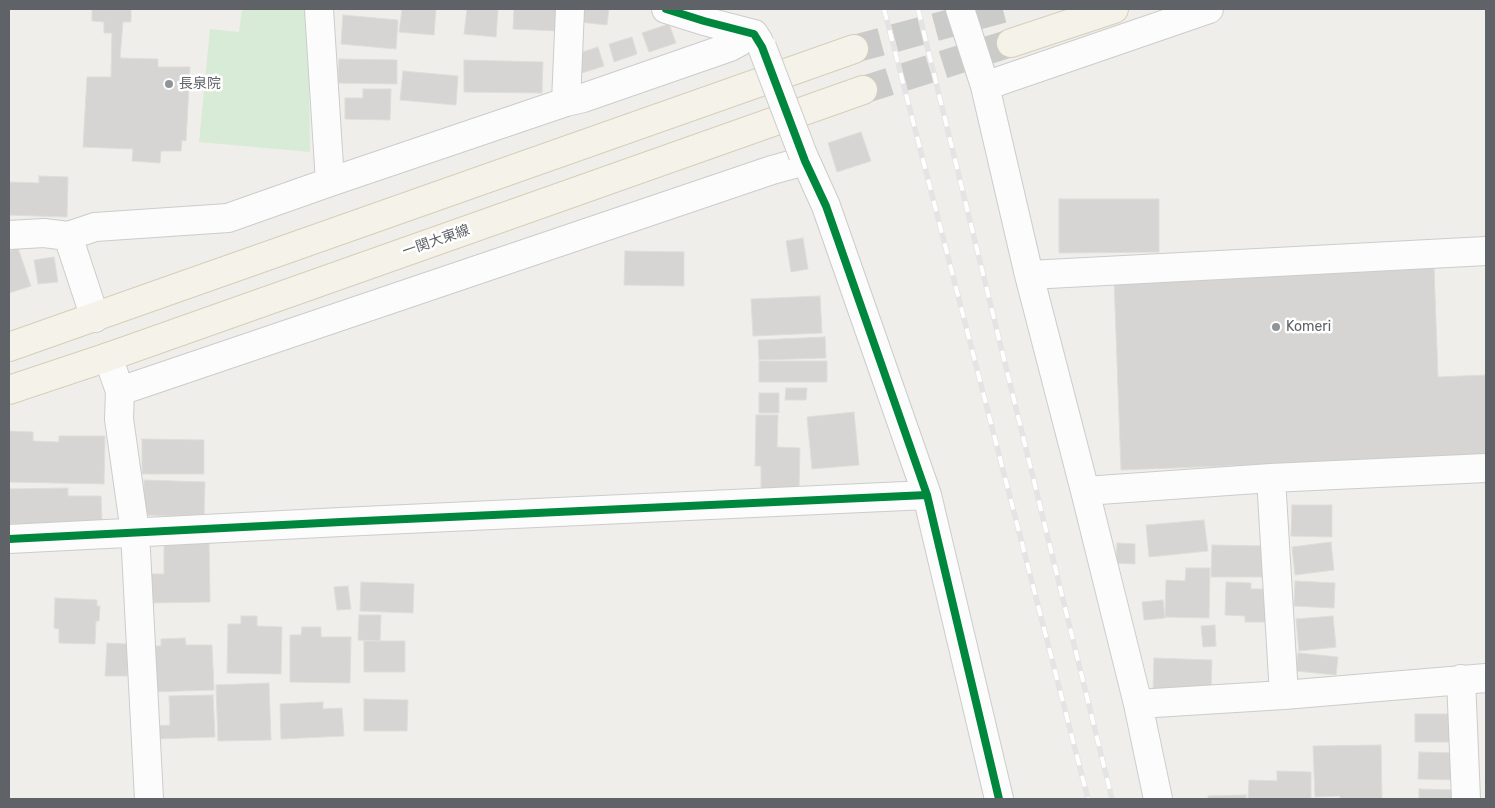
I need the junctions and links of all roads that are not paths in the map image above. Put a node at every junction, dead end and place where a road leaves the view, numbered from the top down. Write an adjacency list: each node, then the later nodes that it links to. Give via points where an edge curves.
1 (319, 9): 14 (street)
2 (570, 9): 12 (street)
3 (666, 9): 7 (street)
4 (960, 9): 10 (street)
5 (1114, 9): 8 (main road)
6 (1209, 9): 10 (street)
7 (758, 40): 12 (street); 13 (street, bridge)
8 (1011, 43)
9 (854, 49): 19 (main road)
10 (985, 86): 18 (street)
11 (863, 90): 21 (main road, 一関大東線)
12 (566, 102): 14 (street)
13 (804, 158): 23 (street); 27 (street, via 826,206)
14 (330, 182): 16 (street, via 228,218 95,227)
15 (9, 235): 16 (street)
16 (68, 236): 19 (street)
17 (1486, 251): 18 (street)
18 (1029, 275): 26 (street)
19 (95, 318): 20 (main road)
20 (9, 347)
21 (108, 357): 22 (main road, 一関大東線); 23 (street)
22 (9, 390)
23 (120, 391): 28 (street, via 119,419)
24 (1486, 468): 25 (street)
25 (1271, 478): 26 (street); 31 (street)
26 (1086, 491): 32 (street)
27 (927, 495): 28 (street); 34 (street)
28 (134, 532): 29 (street); 33 (street)
29 (9, 539)
30 (1473, 679): 31 (street); 36 (street)
31 (1284, 695): 32 (street)
32 (1138, 704): 35 (street)
33 (149, 799)
34 (999, 799)
35 (1158, 799)
36 (1466, 799)

